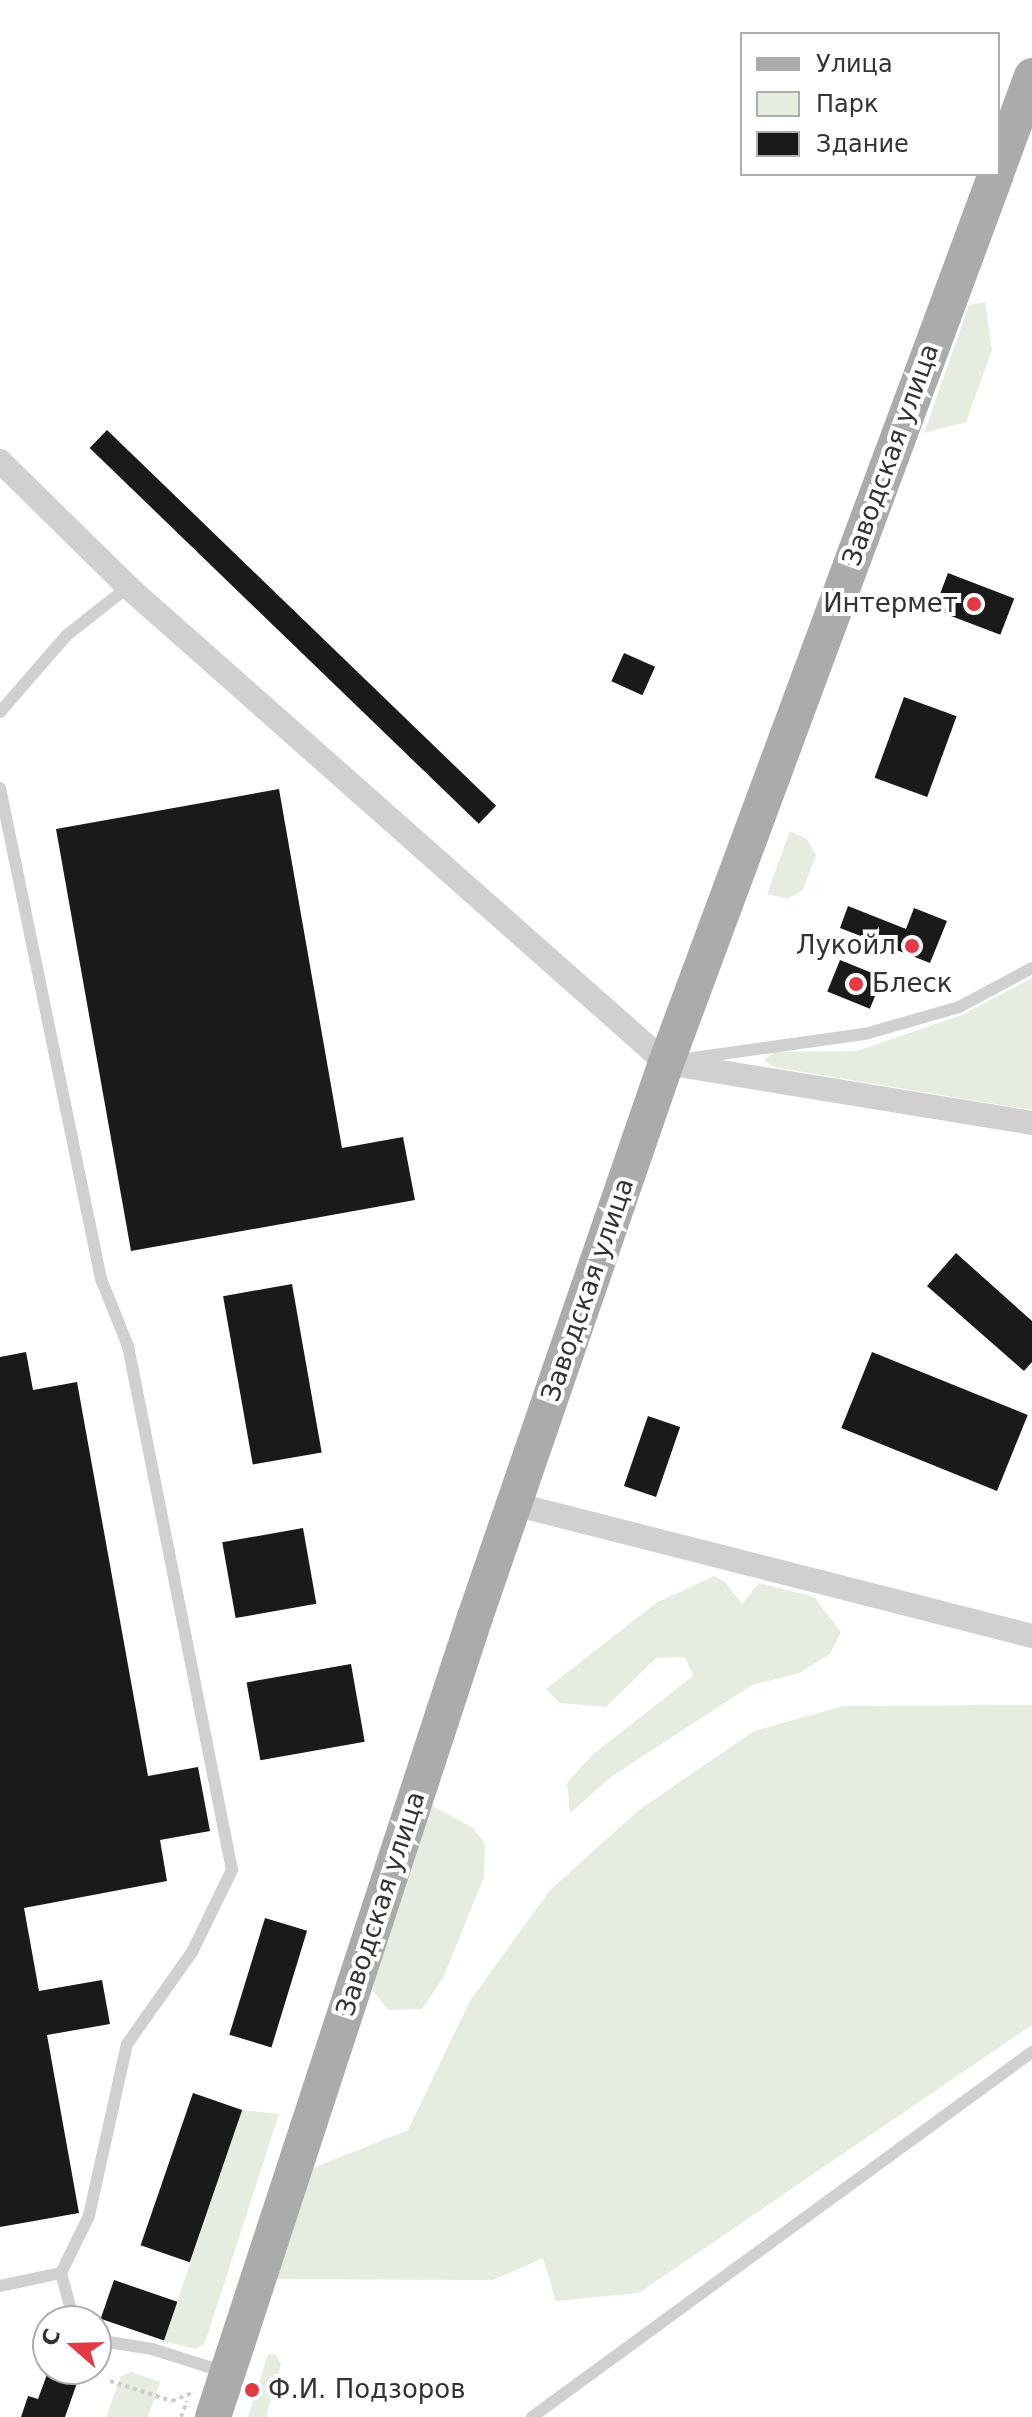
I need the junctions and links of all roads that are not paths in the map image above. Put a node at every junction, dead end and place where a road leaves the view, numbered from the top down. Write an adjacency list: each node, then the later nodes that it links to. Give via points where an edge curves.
1 (1032, 76): 2 (main road)
2 (1000, 163)
3 (995, 176): 9 (main road, Заводская улица)
4 (0, 461): 5 (street)
5 (128, 587): 6 (lane, via 67,635); 9 (street)
6 (0, 712)
7 (0, 788): 14 (lane, via 101,1279 128,1346 232,1870 192,1952 127,2044 89,2216)
8 (1032, 968): 9 (lane, via 959,1007 865,1034)
9 (666, 1063): 10 (street); 11 (main road, Заводская улица)
10 (1032, 1123)
11 (514, 1504): 12 (street); 18 (main road, Заводская улица)
12 (1032, 1636)
13 (1032, 2052): 19 (lane)
14 (61, 2273): 15 (lane); 16 (lane)
15 (0, 2286)
16 (70, 2305)
17 (112, 2343): 18 (lane, via 152,2349)
18 (209, 2394)
19 (532, 2417)

